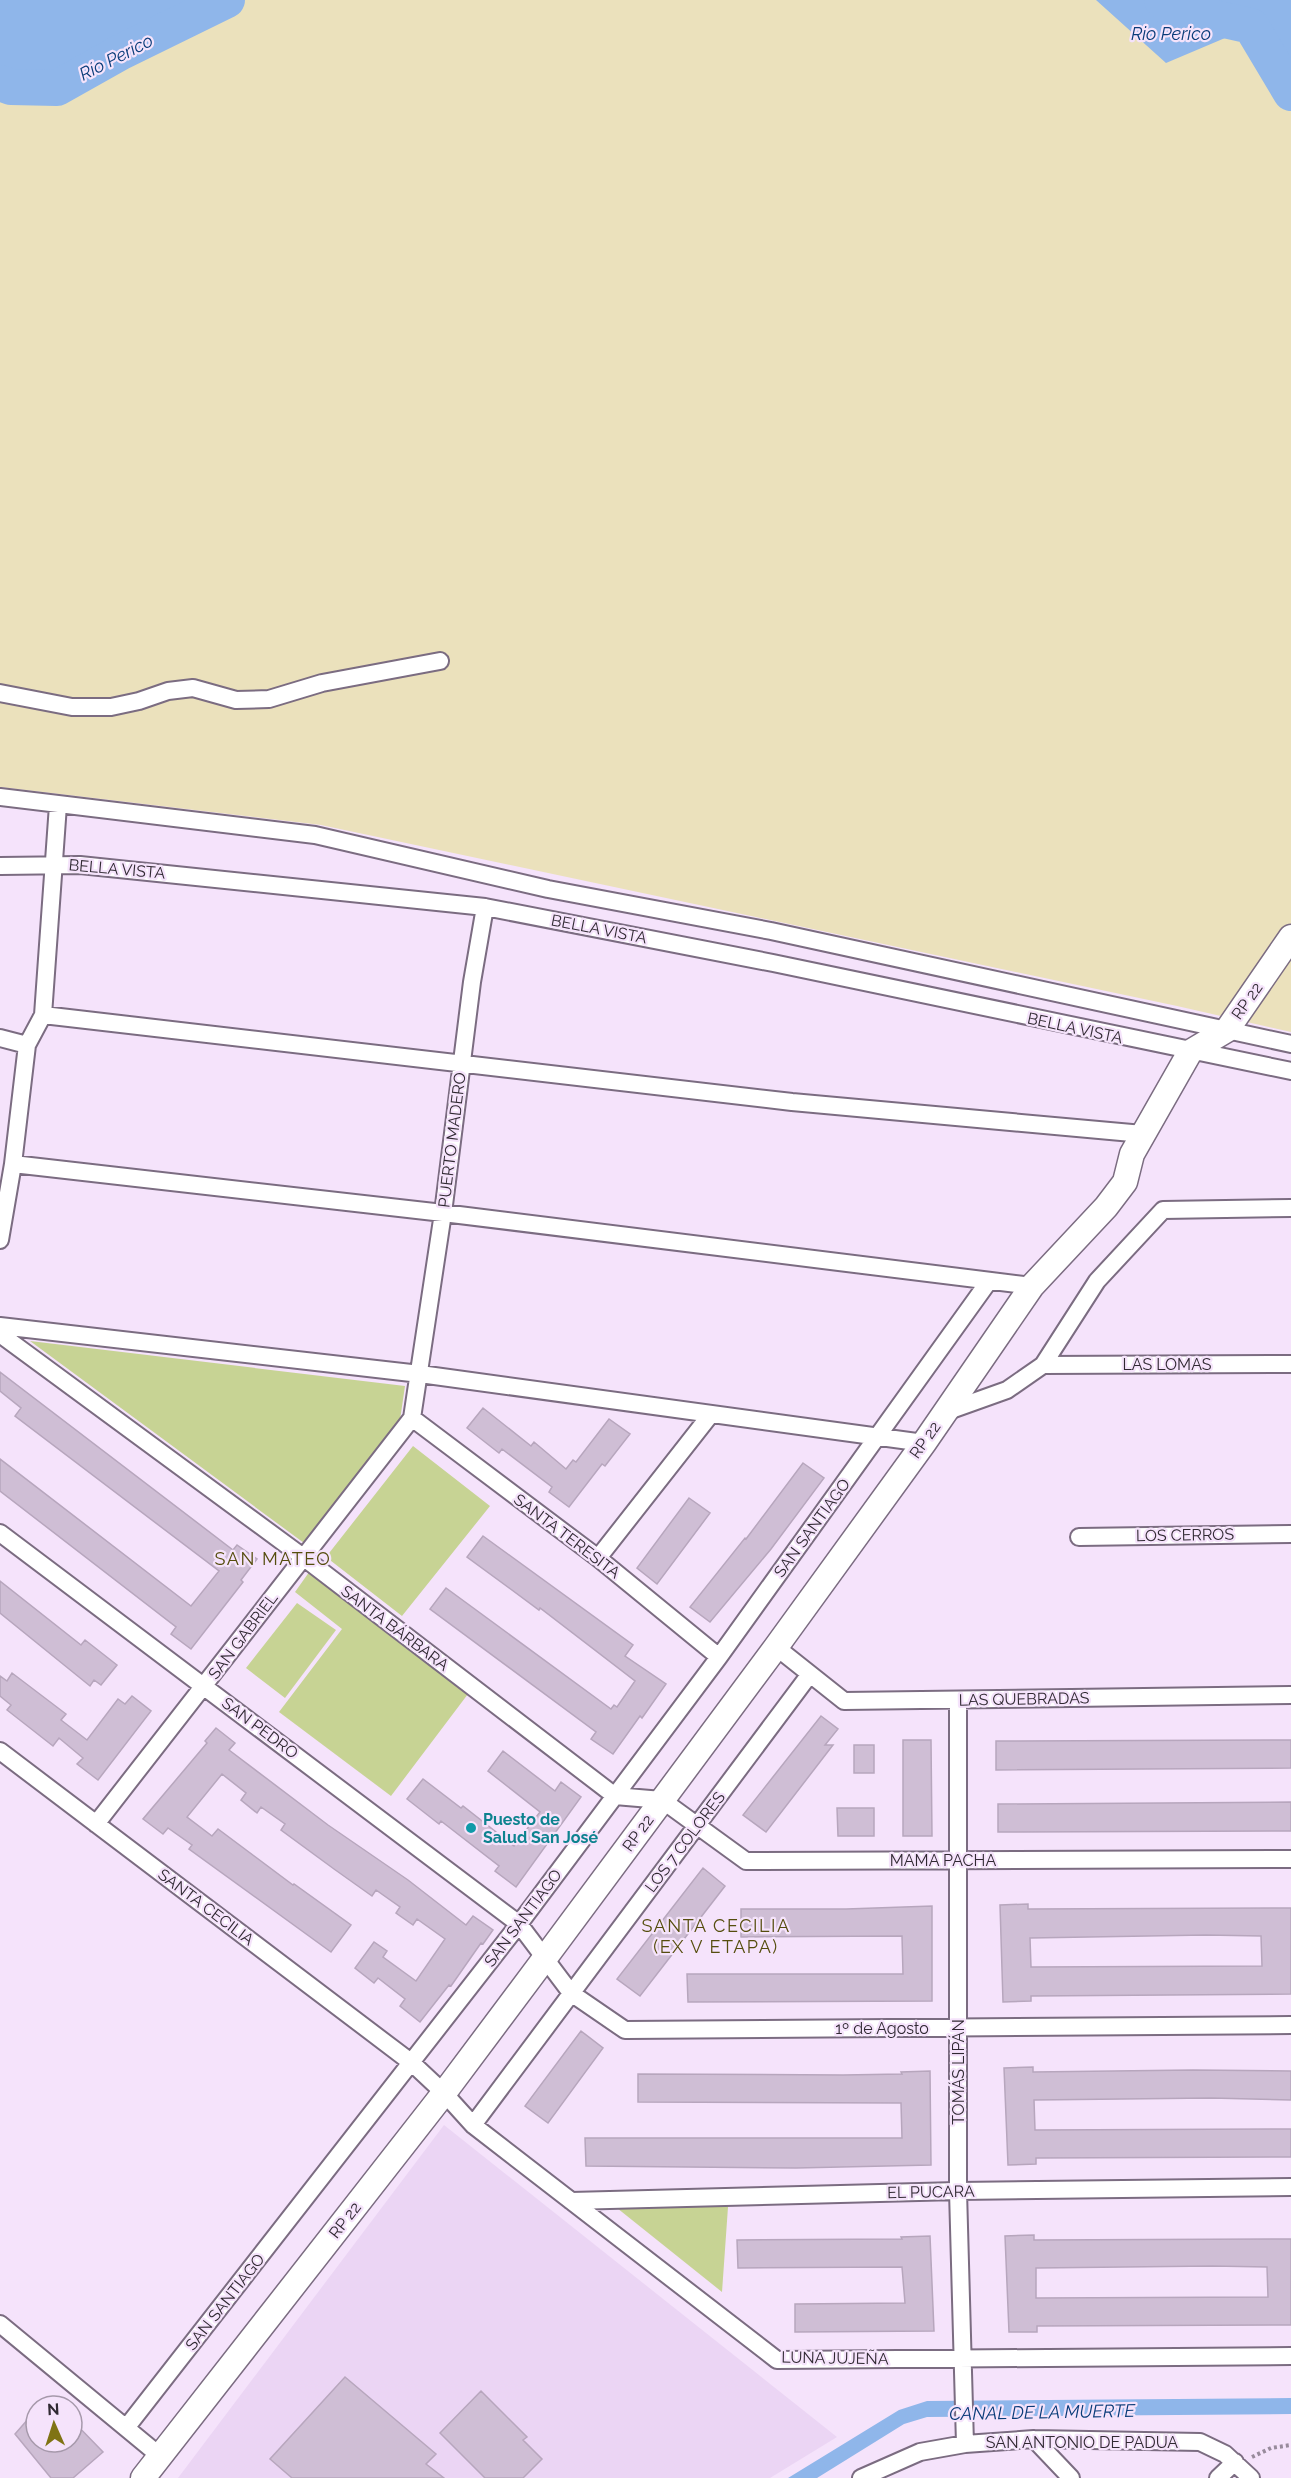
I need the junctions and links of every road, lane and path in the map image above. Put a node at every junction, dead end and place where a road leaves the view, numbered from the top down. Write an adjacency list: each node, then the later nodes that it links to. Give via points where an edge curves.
1 (440, 661): 2 (street, via 322,683 269,699 236,700 193,688 168,690 111,707 72,707)
2 (0, 693)
3 (0, 797): 4 (street)
4 (57, 805): 5 (street); 10 (street, via 315,835 548,889 771,932)
5 (54, 864): 6 (street, BELLA VISTA); 7 (street, BELLA VISTA); 9 (street)
6 (0, 866)
7 (484, 907): 14 (street, BELLA VISTA, via 773,963); 15 (street, PUERTO MADERO)
8 (1291, 937): 10 (street, RP 22)
9 (42, 1015): 13 (street); 15 (street)
10 (1227, 1030): 12 (street); 14 (street, RP 22)
11 (0, 1038): 13 (street)
12 (1291, 1044)
13 (27, 1045): 18 (street)
14 (1190, 1052): 16 (street, BELLA VISTA); 17 (street)
15 (461, 1065): 17 (street, via 792,1102); 20 (street, PUERTO MADERO)
16 (1291, 1071)
17 (1143, 1134): 23 (street, RP 22, via 1132,1154 1125,1182)
18 (13, 1164): 20 (street); 21 (street)
19 (1291, 1208): 27 (street, via 1162,1210 1097,1281)
20 (443, 1213): 22 (street); 28 (street, PUERTO MADERO)
21 (0, 1240)
22 (989, 1281): 23 (street); 32 (street, SAN SANTIAGO)
23 (1032, 1286): 33 (street, RP 22)
24 (0, 1326): 28 (street)
25 (0, 1334): 37 (street, SANTA BÁRBARA)
26 (1291, 1364): 27 (street, LAS LOMAS)
27 (1043, 1365): 29 (street, via 1007,1390)
28 (420, 1374): 30 (street); 31 (street, PUERTO MADERO)
29 (951, 1410)
30 (711, 1414): 32 (street); 38 (street)
31 (412, 1419): 37 (street, SAN GABRIEL); 38 (street, SANTA TERESITA)
32 (877, 1437): 33 (street); 40 (street, SAN SANTIAGO)
33 (924, 1443): 39 (street, RP 22)
34 (0, 1533): 42 (street, SAN PEDRO)
35 (1291, 1534): 36 (street, LOS CERROS)
36 (1079, 1537)
37 (303, 1557): 42 (street, SAN GABRIEL); 46 (street, SANTA BÁRBARA)
38 (598, 1558): 40 (street, SANTA TERESITA)
39 (776, 1647): 41 (street, LAS QUEBRADAS); 47 (street, RP 22)
40 (719, 1657): 46 (street, SAN SANTIAGO)
41 (810, 1674): 44 (street, LAS QUEBRADAS, via 844,1701); 49 (street, LOS 7 COLORES)
42 (205, 1687): 48 (street, SAN GABRIEL); 52 (street, SAN PEDRO)
43 (1291, 1695): 44 (street, LAS QUEBRADAS)
44 (958, 1700): 51 (street, TOMÁS LIPÁN)
45 (0, 1751): 48 (street, SANTA CECILIA)
46 (615, 1796): 47 (street); 52 (street, SAN SANTIAGO)
47 (662, 1800): 49 (street, MAMA PACHA); 53 (street, RP 22)
48 (96, 1824): 57 (street, SANTA CECILIA)
49 (697, 1826): 51 (street, MAMA PACHA, via 746,1861); 54 (street, LOS 7 COLORES)
50 (1291, 1859): 51 (street, MAMA PACHA)
51 (958, 1860): 56 (street, TOMÁS LIPÁN)
52 (519, 1924): 53 (street, 1º de Agosto); 57 (street, SAN SANTIAGO)
53 (545, 1958): 54 (street, 1º de Agosto); 58 (street, RP 22)
54 (571, 1993): 56 (street, 1º de Agosto, via 625,2030); 59 (street, LOS 7 COLORES)
55 (1291, 2025): 56 (street, 1º de Agosto)
56 (958, 2028): 61 (street, TOMÁS LIPÁN)
57 (412, 2063): 58 (street, LUNA JUJEÑA); 66 (street, SAN SANTIAGO)
58 (444, 2093): 59 (street, LUNA JUJEÑA); 70 (street, RP 22)
59 (473, 2125): 62 (street, LUNA JUJEÑA)
60 (1291, 2187): 61 (street, EL PUCARA)
61 (958, 2191): 62 (street, EL PUCARA); 65 (street, TOMÁS LIPÁN)
62 (571, 2200): 65 (street, LUNA JUJEÑA, via 777,2360)
63 (0, 2324): 66 (street)
64 (1291, 2356): 65 (street, LUNA JUJEÑA)
65 (962, 2359): 68 (street, TOMÁS LIPÁN)
66 (126, 2428): 70 (street)
67 (1034, 2439): 68 (street, SAN ANTONIO DE PADUA); 71 (street, SAN ANTONIO DE PADUA, via 1200,2442); 74 (street)
68 (965, 2444): 73 (street, SAN ANTONIO DE PADUA, via 920,2452)
69 (1291, 2445): 71 (path)
70 (160, 2456): 72 (street, RP 22)
71 (1235, 2462): 75 (street); 76 (street)
72 (143, 2478)
73 (861, 2478)
74 (1071, 2478)
75 (1218, 2478)
76 (1251, 2478)

